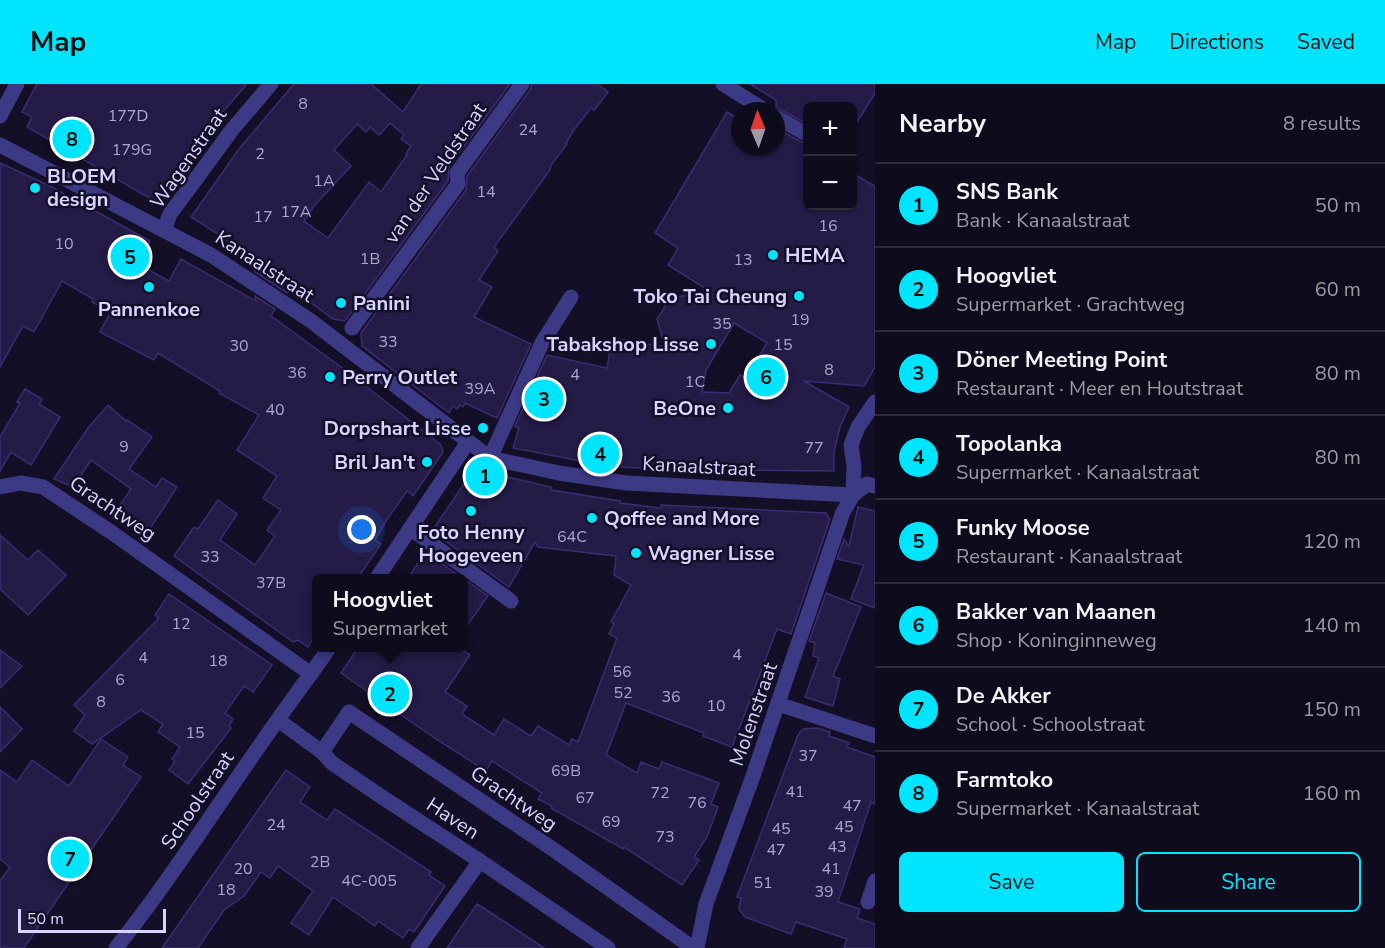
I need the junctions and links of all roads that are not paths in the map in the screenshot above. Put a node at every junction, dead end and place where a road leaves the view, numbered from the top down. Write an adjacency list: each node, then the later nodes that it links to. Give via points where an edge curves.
1 (17, 84): 6 (street)
2 (271, 84): 10 (street, Wagenstraat, via 170,214)
3 (522, 84): 12 (street, van der Veldstraat, via 457,173 458,184)
4 (723, 84): 5 (street)
5 (753, 102)
6 (0, 116)
7 (785, 122): 8 (street)
8 (803, 133)
9 (0, 145): 10 (street, Kanaalstraat)
10 (164, 230): 12 (street, Kanaalstraat, via 211,255)
11 (571, 297): 15 (street, via 542,343)
12 (341, 344): 14 (street, Kanaalstraat)
13 (875, 402): 18 (street, via 851,446)
14 (468, 442): 15 (street, Kanaalstraat); 19 (street)
15 (490, 458): 18 (street, Kanaalstraat, via 626,483)
16 (875, 486): 18 (street, Kanaalstraat, via 867,484)
17 (0, 487): 23 (street, Grachtweg, via 21,483 43,487)
18 (853, 495): 24 (street, Molenstraat, via 843,512)
19 (411, 529): 20 (street); 21 (street)
20 (380, 574)
21 (512, 602)
22 (326, 652): 23 (street, Schoolstraat)
23 (311, 674): 25 (street, Schoolstraat)
24 (778, 704): 26 (street); 34 (street, Molenstraat, via 706,904)
25 (278, 720): 27 (street, Haven); 31 (street, Schoolstraat)
26 (875, 736)
27 (322, 752): 28 (street, Haven, via 374,792); 34 (street, Grachtweg, via 349,712)
28 (480, 861): 32 (street); 33 (street, Haven)
29 (875, 881): 30 (street)
30 (868, 902)
31 (116, 948)
32 (418, 948)
33 (608, 948)
34 (695, 948)

